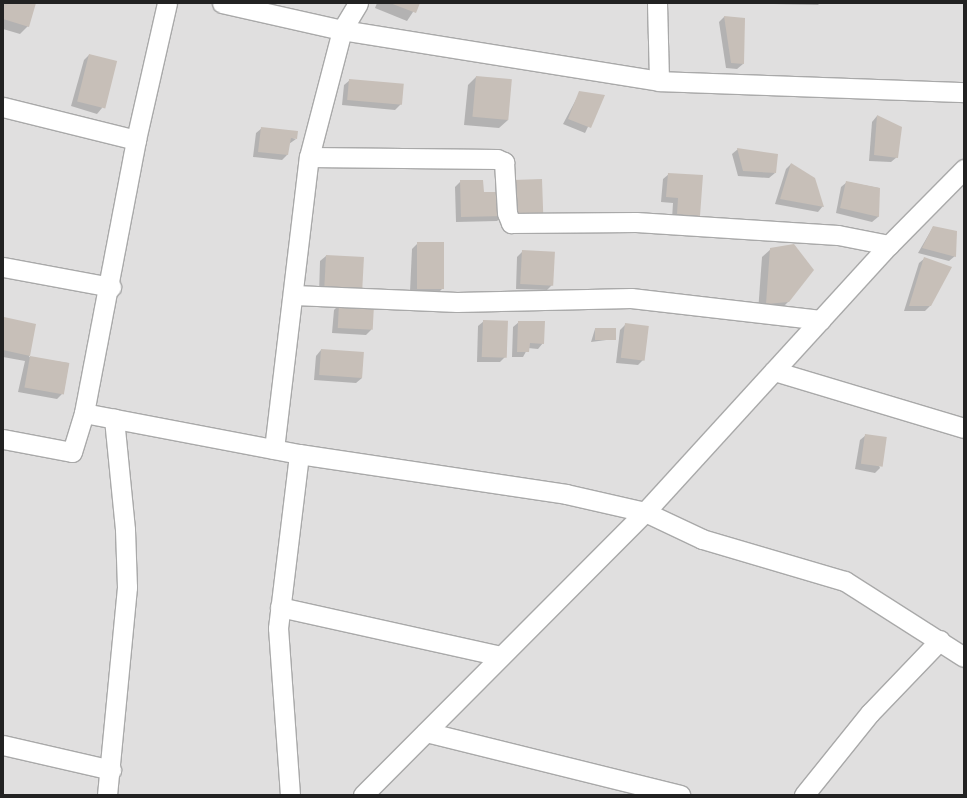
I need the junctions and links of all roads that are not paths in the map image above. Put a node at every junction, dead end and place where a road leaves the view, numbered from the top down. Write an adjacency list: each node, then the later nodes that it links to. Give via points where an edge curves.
1 (167, 3): 9 (street)
2 (222, 3): 5 (street)
3 (358, 3): 5 (street)
4 (657, 3): 6 (street)
5 (342, 30): 6 (street); 10 (street)
6 (658, 81): 7 (street)
7 (964, 92)
8 (3, 107): 9 (street)
9 (136, 140): 14 (street)
10 (309, 157): 12 (street, via 497,159 504,162 507,213 511,223 636,222 838,235); 15 (street)
11 (964, 169): 12 (street)
12 (889, 245): 16 (street)
13 (3, 267): 14 (street)
14 (111, 287): 18 (street)
15 (294, 295): 16 (street, via 457,302 631,298); 22 (street)
16 (821, 320): 17 (street)
17 (774, 371): 20 (street); 24 (street)
18 (84, 413): 19 (street); 21 (street, via 72,452)
19 (114, 419): 22 (street); 31 (street, via 125,529 127,587)
20 (964, 428)
21 (3, 439)
22 (274, 450): 23 (street)
23 (299, 454): 24 (street, via 476,478); 25 (street)
24 (645, 512): 26 (street, via 702,539 845,581); 28 (street)
25 (280, 607): 28 (street); 33 (street)
26 (940, 640): 27 (street); 36 (street, via 870,713)
27 (963, 653)
28 (501, 656): 29 (street)
29 (426, 732): 34 (street); 35 (street)
30 (3, 745): 31 (street)
31 (111, 770): 32 (street)
32 (107, 795)
33 (290, 795)
34 (363, 795)
35 (680, 795)
36 (804, 795)

